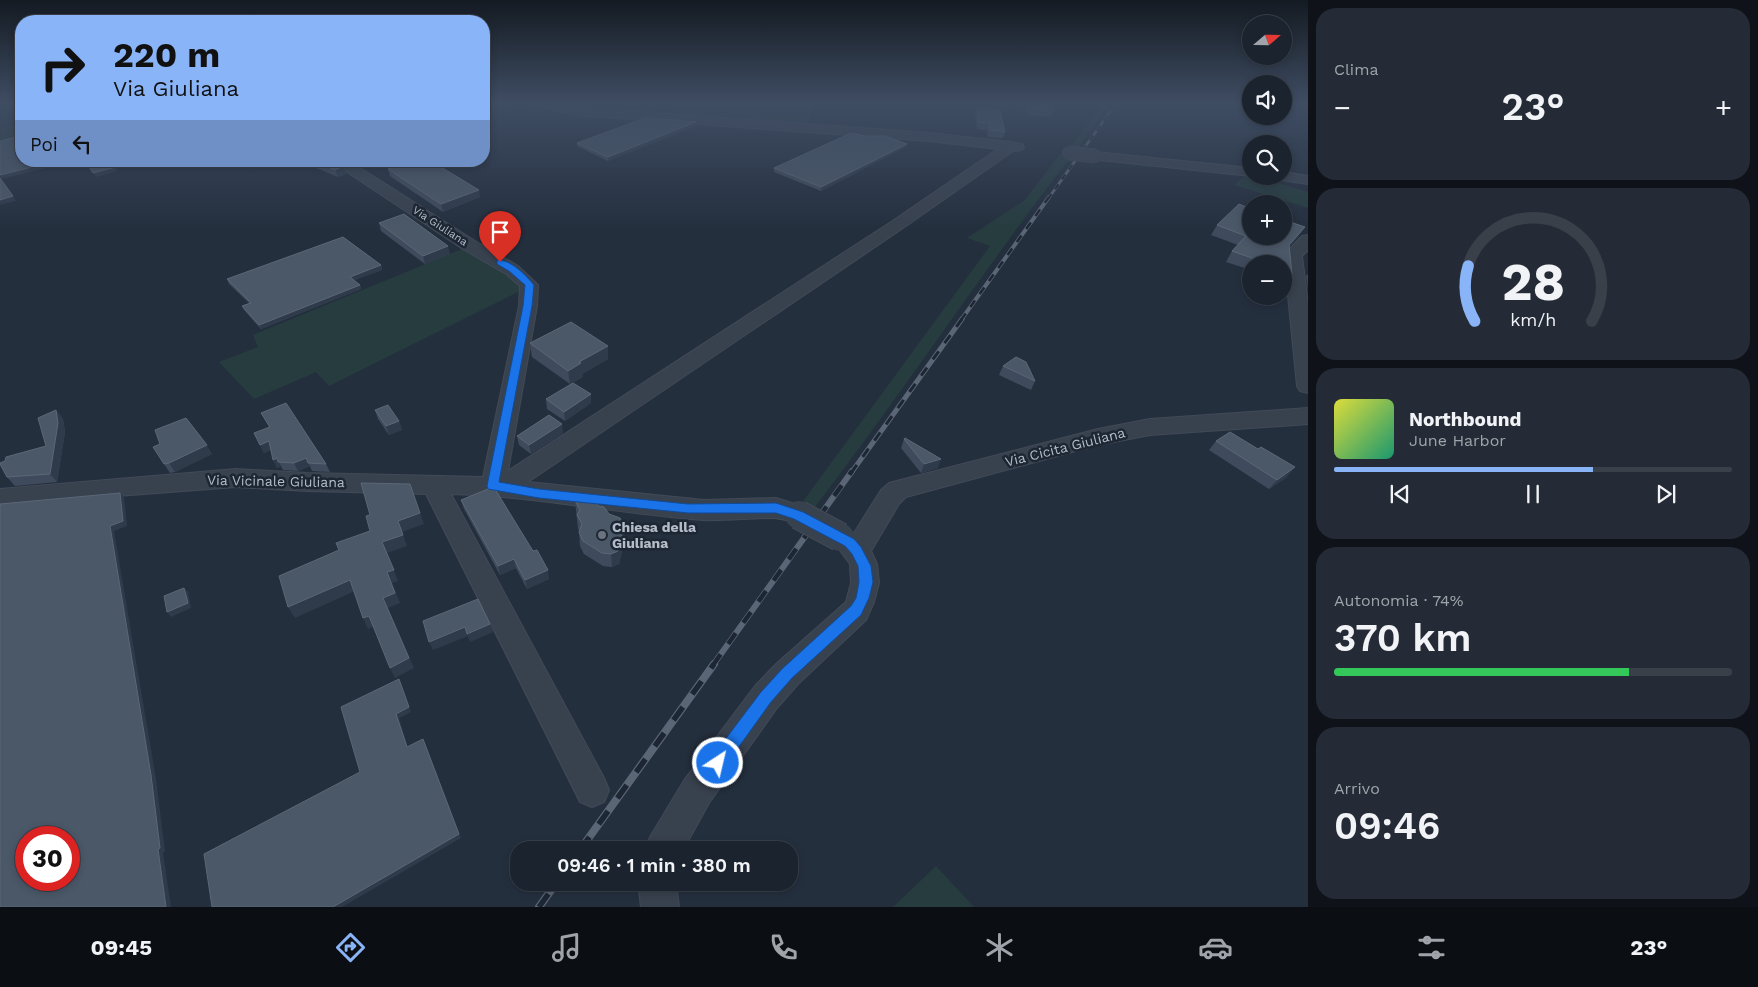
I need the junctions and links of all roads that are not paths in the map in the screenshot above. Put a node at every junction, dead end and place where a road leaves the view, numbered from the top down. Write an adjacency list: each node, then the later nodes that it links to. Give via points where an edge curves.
1 (995, 144): 11 (street, via 1019,147)
2 (1069, 153): 4 (street, bridge)
3 (348, 167): 11 (street, Via Giuliana, via 512,270 529,285)
4 (1242, 171)
5 (1292, 178): 6 (street)
6 (1308, 180)
7 (1308, 240): 8 (street, via 1293,255)
8 (1308, 386)
9 (1308, 416): 13 (street, Via Cicita Giuliana, via 1131,430 898,490)
10 (434, 485): 11 (street, Via Vicinale Giuliana); 12 (street, Via Vicinale Giuliana, via 236,478); 14 (street)
11 (497, 486): 13 (street, Via Vicinale Giuliana, bridge, via 704,510 776,508 799,516)
12 (0, 498)
13 (848, 544): 15 (street, via 864,566 866,582 856,611 766,697 697,792)
14 (592, 790)
15 (667, 841)
16 (657, 891): 17 (street)
17 (660, 907)

